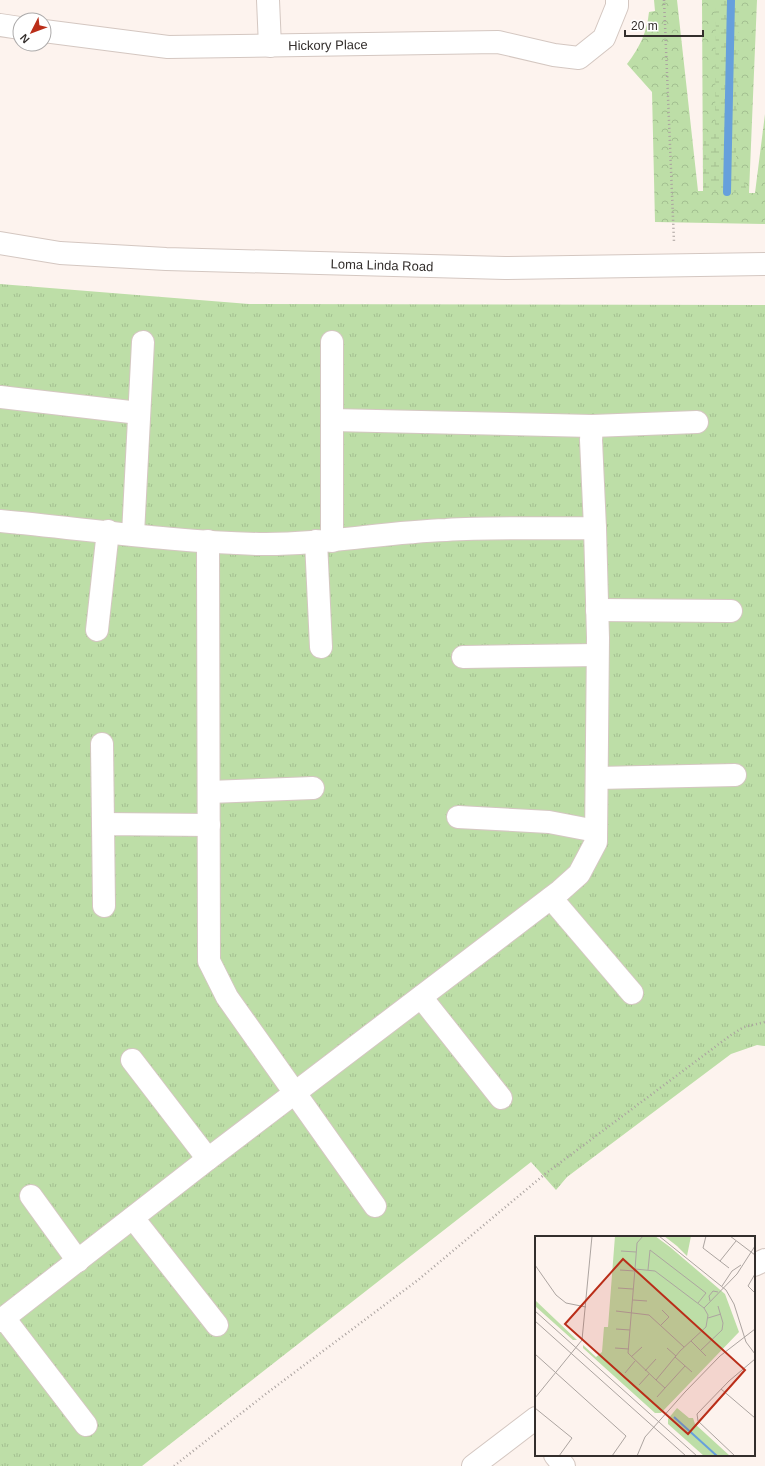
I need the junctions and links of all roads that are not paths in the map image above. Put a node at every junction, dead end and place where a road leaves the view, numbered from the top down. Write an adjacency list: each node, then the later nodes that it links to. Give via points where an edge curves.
1 (268, 0): 6 (street)
2 (617, 0): 6 (street, Hickory Place, via 604,38 578,58 498,42)
3 (0, 25): 4 (street)
4 (12, 27)
5 (52, 32): 6 (street, Hickory Place, via 168,47)
6 (270, 46)
7 (0, 243): 8 (street, Loma Linda Road, via 60,253 166,259 505,268)
8 (765, 264)
9 (143, 342): 12 (street)
10 (332, 342): 13 (street)
11 (0, 397): 12 (street)
12 (139, 413): 19 (street)
13 (332, 420): 15 (street); 21 (street)
14 (697, 422): 15 (street)
15 (592, 426): 17 (street)
16 (0, 521): 18 (street)
17 (595, 528): 21 (street, via 446,530); 22 (street)
18 (108, 531): 19 (street); 24 (street)
19 (133, 534): 20 (street)
20 (208, 541): 21 (street, via 261,544); 32 (street)
21 (324, 541): 25 (street)
22 (597, 610): 23 (street); 26 (street)
23 (731, 611)
24 (97, 630)
25 (320, 647)
26 (597, 656): 27 (street); 30 (street)
27 (462, 657)
28 (102, 744): 34 (street)
29 (735, 775): 30 (street)
30 (597, 778): 36 (street)
31 (313, 788): 32 (street)
32 (209, 792): 35 (street)
33 (458, 817): 36 (street, via 549,822)
34 (103, 824): 35 (street); 38 (street)
35 (209, 825): 42 (street, via 210,961 227,998)
36 (596, 831): 37 (street, via 596,842 579,874)
37 (551, 898): 39 (street); 40 (street)
38 (104, 906)
39 (632, 993)
40 (421, 997): 42 (street); 43 (street)
41 (132, 1060): 44 (street)
42 (294, 1094): 44 (street); 46 (street)
43 (501, 1098)
44 (208, 1159): 47 (street)
45 (31, 1196): 49 (street)
46 (375, 1206)
47 (133, 1218): 49 (street); 52 (street)
48 (765, 1260): 50 (street)
49 (78, 1261): 51 (street)
50 (755, 1265)
51 (2, 1320): 54 (street)
52 (217, 1325)
53 (534, 1424): 56 (street)
54 (86, 1425)
55 (556, 1456): 57 (street)
56 (473, 1466)
57 (564, 1466)

